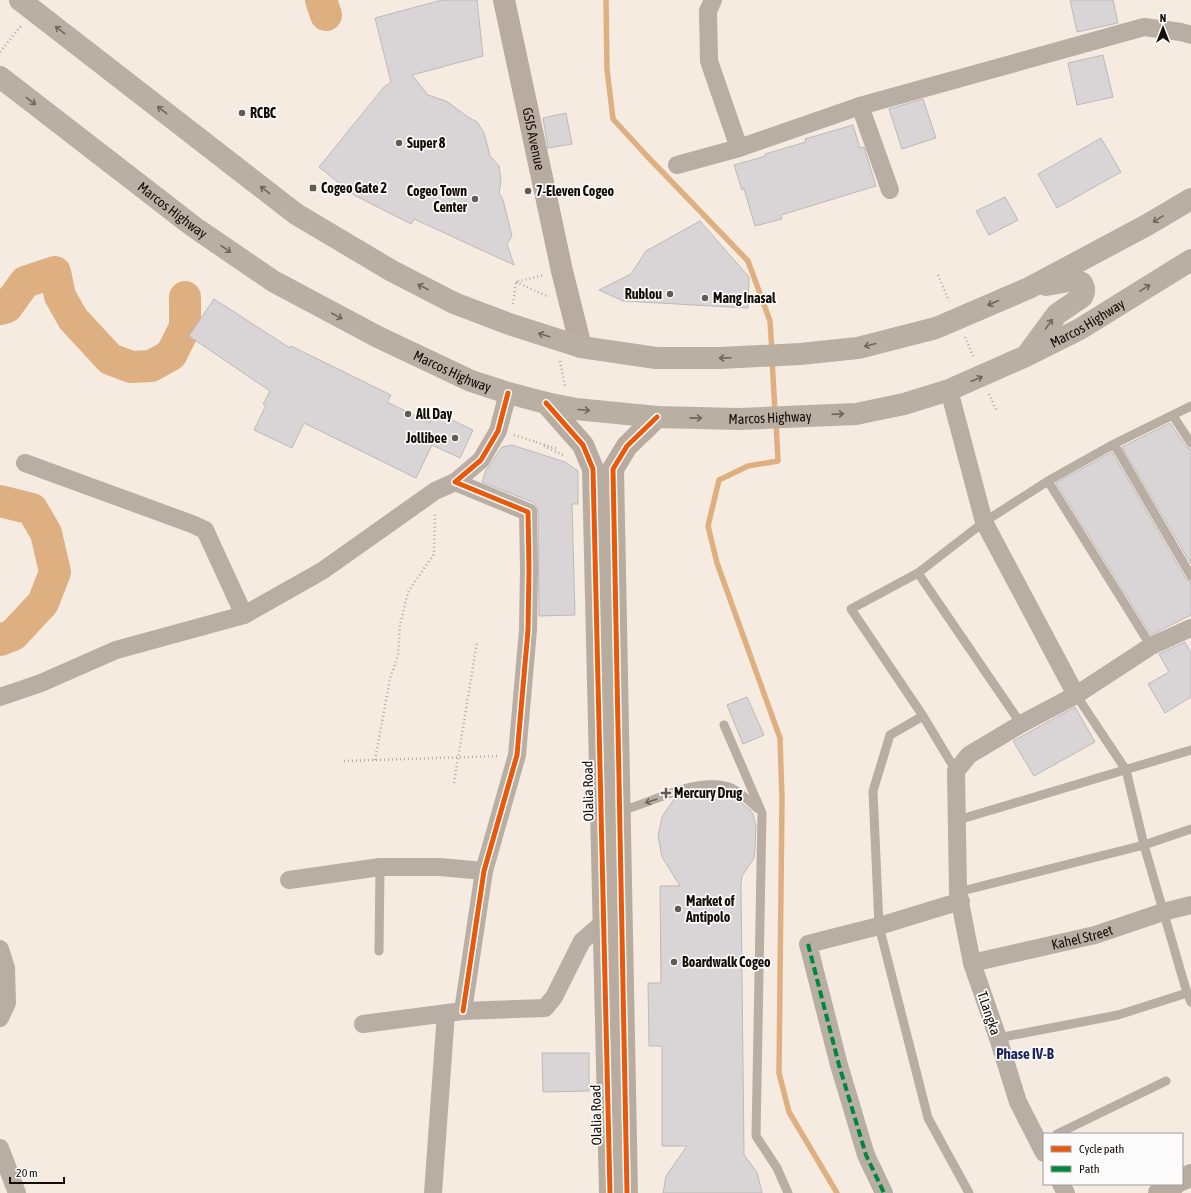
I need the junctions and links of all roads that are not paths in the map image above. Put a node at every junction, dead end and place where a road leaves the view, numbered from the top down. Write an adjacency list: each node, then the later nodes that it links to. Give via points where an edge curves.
1 (504, 0): 13 (main road, GSIS Avenue, via 562,271)
2 (713, 0): 7 (street, via 708,11 709,61)
3 (27, 5): 13 (main road, one-way to 3, via 454,303 392,271 296,214)
4 (1191, 35): 6 (street, via 1144,27)
5 (0, 77): 16 (main road, Marcos Highway, one-way to 16, via 194,227 273,281 378,337 471,381)
6 (860, 106): 7 (street); 9 (street)
7 (739, 148): 8 (street)
8 (677, 165)
9 (890, 190)
10 (1191, 198): 12 (main road, one-way to 12, via 1148,225)
11 (1191, 260): 14 (main road, Marcos Highway, one-way to 11, via 1080,329)
12 (1028, 288): 13 (main road, one-way to 13, via 928,330 858,348 764,356 656,358); 14 (main road, one-way to 12, via 1057,314 1082,297 1084,292 1082,283 1075,280)
13 (581, 347)
14 (1026, 356): 15 (main road, Marcos Highway, one-way to 14)
15 (949, 390): 20 (main road, Marcos Highway, one-way to 15, via 739,419 856,414 904,404); 26 (street)
16 (508, 393): 17 (main road, Marcos Highway); 25 (street, via 498,431 481,460)
17 (546, 403): 20 (main road, Marcos Highway, one-way to 20, via 576,409); 40 (main road, Olalia Road, via 583,445 593,469)
18 (1191, 406): 19 (lane)
19 (1173, 416): 21 (lane); 22 (lane)
20 (657, 417): 40 (main road, Olalia Road, via 627,446 614,469)
21 (1191, 443)
22 (1114, 444): 24 (lane); 28 (lane)
23 (25, 463): 29 (street, via 205,530)
24 (1048, 481): 26 (lane); 31 (lane)
25 (455, 482): 29 (street, via 435,490 322,571); 46 (street, via 528,512 528,630 517,755)
26 (984, 522): 27 (lane); 32 (street)
27 (918, 573): 34 (lane, via 851,609); 35 (lane)
28 (1191, 576)
29 (244, 615): 33 (street, via 116,650 41,683)
30 (1191, 628): 31 (street)
31 (1151, 646): 32 (street)
32 (1076, 695): 35 (street); 38 (lane)
33 (0, 697)
34 (924, 716): 39 (lane); 52 (lane, via 890,735 873,791)
35 (1021, 724): 39 (street, via 969,755)
36 (724, 725): 41 (lane)
37 (1191, 750): 38 (lane)
38 (1126, 770): 42 (lane); 44 (lane)
39 (956, 771): 42 (street, T.Langka)
40 (610, 812): 41 (lane, one-way to 40, via 740,793 729,787 714,785 678,790 658,799); 51 (main road, Olalia Road)
41 (762, 813): 71 (lane, via 756,1136 777,1168)
42 (958, 820): 48 (street, T.Langka)
43 (1191, 829): 44 (lane)
44 (1144, 845): 48 (lane); 50 (lane)
45 (380, 866): 46 (street, via 440,866); 47 (street); 54 (lane)
46 (484, 871): 58 (street)
47 (289, 880)
48 (960, 896): 52 (street); 55 (street, T.Langka)
49 (1191, 904): 50 (street, Kahel Street)
50 (1163, 912): 55 (street, Kahel Street, via 1095,935); 56 (lane)
51 (612, 923): 58 (street, via 582,941 546,1008); 69 (main road, Olalia Road); 70 (main road, Olalia Road)
52 (879, 926): 72 (street, via 808,944 839,1065 866,1155); 73 (lane, via 928,1118)
53 (0, 949): 59 (street, via 6,968 7,1003)
54 (379, 951)
55 (972, 963): 61 (street, T.Langka)
56 (1187, 993): 57 (lane); 61 (lane, via 1118,1015)
57 (1191, 1002)
58 (454, 1012): 60 (street); 68 (street)
59 (0, 1018)
60 (363, 1024)
61 (998, 1038): 64 (street, T.Langka, via 1018,1102)
62 (1166, 1081): 63 (lane)
63 (1059, 1133)
64 (1042, 1145)
65 (0, 1148): 67 (street)
66 (1174, 1185): 74 (main road)
67 (17, 1193)
68 (433, 1193)
69 (610, 1193)
70 (627, 1193)
71 (788, 1193)
72 (884, 1193)
73 (969, 1193)
74 (1159, 1193)

